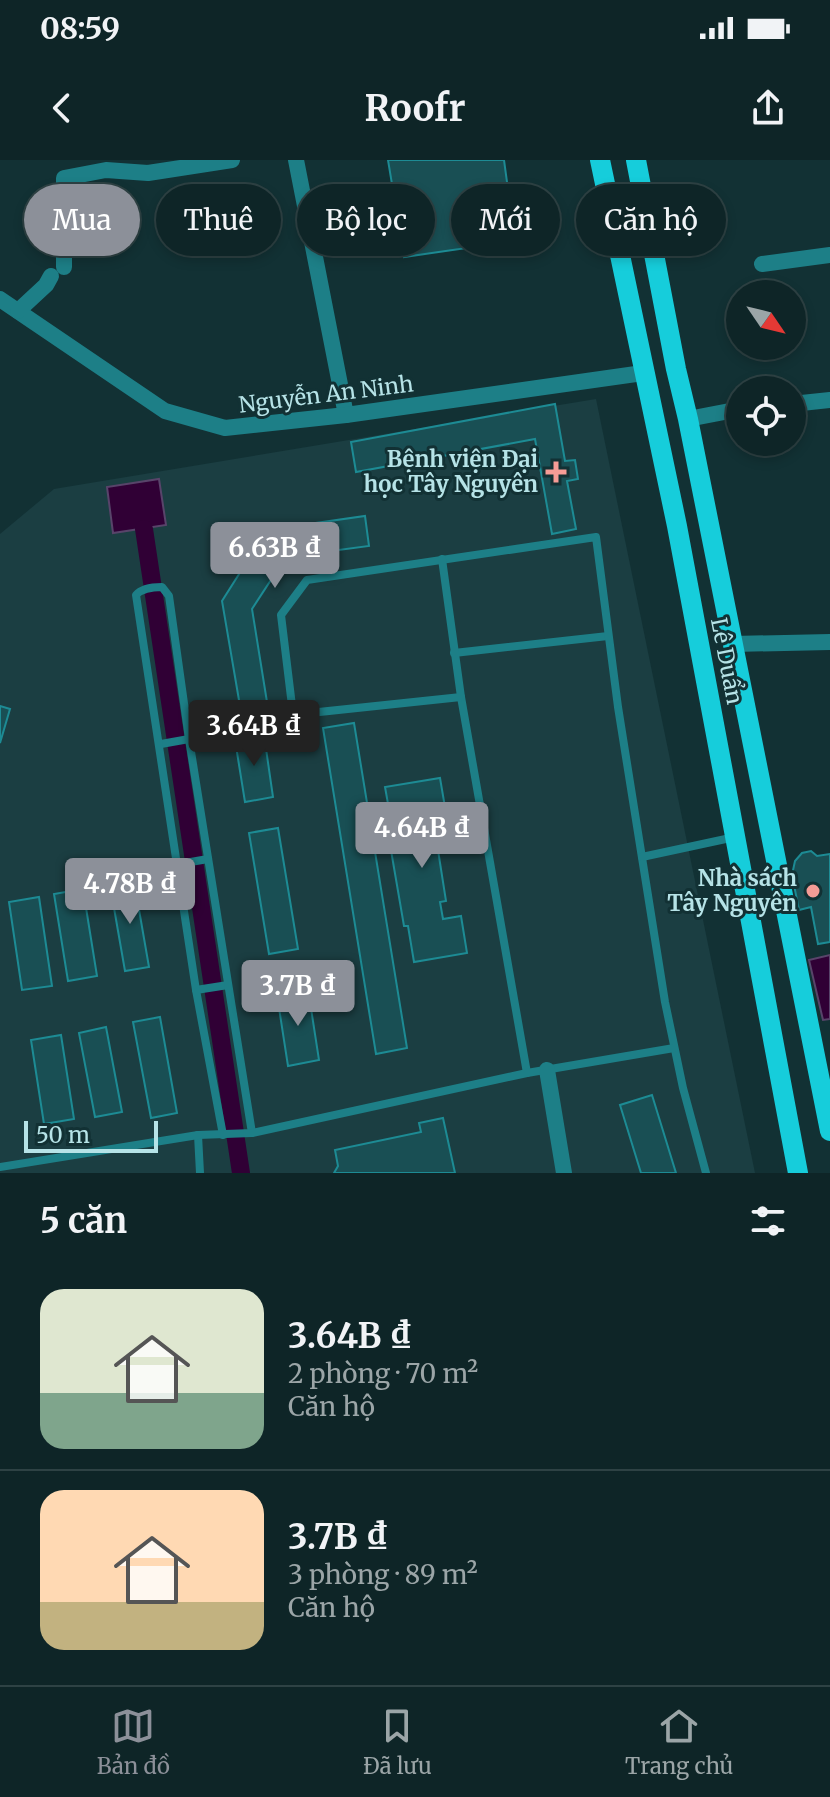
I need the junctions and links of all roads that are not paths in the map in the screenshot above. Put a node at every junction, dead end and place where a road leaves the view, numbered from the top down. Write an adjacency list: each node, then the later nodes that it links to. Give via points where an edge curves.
1 (232, 160): 8 (street, via 64,178 58,272)
2 (296, 160): 14 (street)
3 (600, 160): 10 (main road, Lê Duẩn)
4 (636, 160): 9 (main road, Lê Duẩn)
5 (830, 255): 6 (street)
6 (762, 264)
7 (0, 299): 8 (street, Nguyễn An Ninh)
8 (18, 311): 14 (street, Nguyễn An Ninh, via 165,411 225,428)
9 (676, 369): 10 (main road); 15 (main road, Lê Duẩn)
10 (643, 373): 14 (street, Nguyễn An Ninh); 27 (main road, Lê Duẩn)
11 (830, 400): 12 (street)
12 (806, 403)
13 (726, 412): 15 (street)
14 (346, 415)
15 (688, 419): 19 (main road, Lê Duẩn)
16 (442, 559): 17 (lane, via 596,537); 20 (lane); 22 (lane, via 307,580 281,615)
17 (608, 636): 20 (lane); 28 (lane)
18 (830, 642): 19 (street)
19 (733, 644): 26 (main road, Lê Duẩn)
20 (454, 653): 21 (lane)
21 (461, 697): 22 (lane); 35 (lane)
22 (293, 714): 23 (lane)
23 (253, 719)
24 (185, 740): 25 (lane); 25 (lane, via 169,596 158,587 136,595); 29 (lane)
25 (163, 743): 30 (lane)
26 (769, 828): 27 (main road); 36 (main road, Lê Duẩn)
27 (736, 837): 28 (lane); 45 (main road, Lê Duẩn)
28 (642, 857): 33 (lane)
29 (204, 859): 30 (lane); 31 (lane)
30 (181, 863): 32 (lane)
31 (224, 986): 32 (lane); 38 (lane)
32 (199, 989): 40 (lane)
33 (674, 1048): 34 (lane); 44 (lane)
34 (547, 1070): 35 (lane); 43 (street)
35 (527, 1073): 38 (lane)
36 (826, 1092): 37 (main road, Lê Duẩn)
37 (830, 1131)
38 (249, 1133): 40 (lane)
39 (198, 1135): 40 (lane); 41 (lane); 42 (lane)
40 (225, 1135)
41 (0, 1167)
42 (200, 1173)
43 (564, 1173)
44 (706, 1173)
45 (798, 1173)

